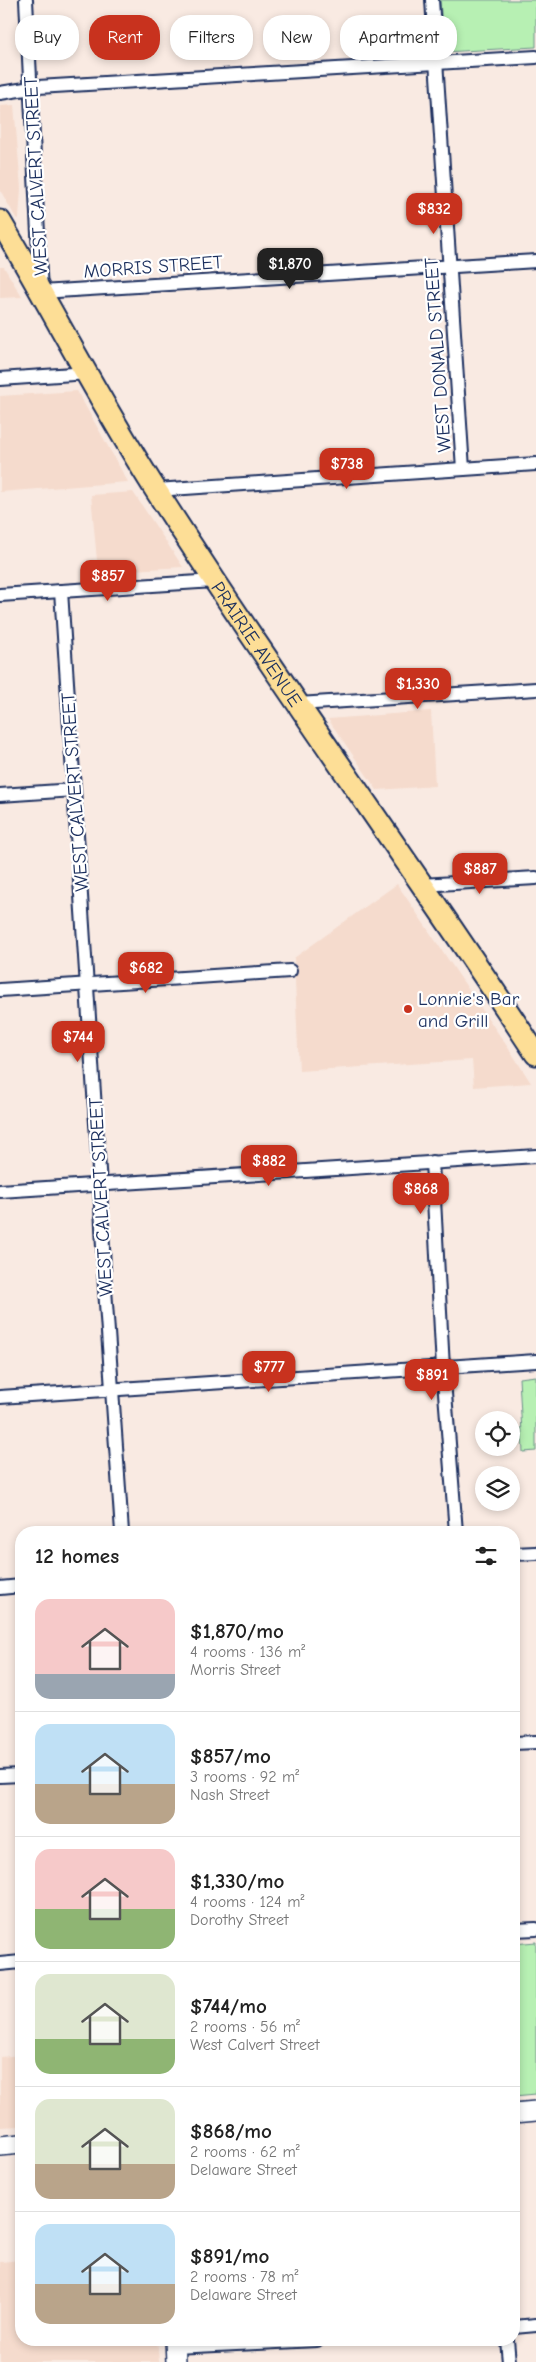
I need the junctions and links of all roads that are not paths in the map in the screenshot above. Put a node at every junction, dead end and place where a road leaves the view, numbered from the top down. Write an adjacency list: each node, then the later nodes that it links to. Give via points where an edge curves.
1 (26, 0): 5 (street, WEST CALVERT STREET)
2 (432, 0): 4 (street, WEST DONALD STREET)
3 (536, 57): 4 (street)
4 (436, 64): 5 (street); 9 (street, WEST DONALD STREET)
5 (31, 89): 6 (street); 10 (street, WEST CALVERT STREET)
6 (0, 93)
7 (0, 221): 10 (main road, PRAIRIE AVENUE)
8 (536, 261): 9 (street, MORRIS STREET)
9 (450, 266): 10 (street, MORRIS STREET); 14 (street, WEST DONALD STREET)
10 (41, 292): 11 (main road, PRAIRIE AVENUE)
11 (88, 373): 12 (street); 15 (main road, PRAIRIE AVENUE)
12 (0, 379)
13 (536, 464): 14 (street)
14 (463, 469): 15 (street)
15 (156, 490): 16 (main road, PRAIRIE AVENUE)
16 (214, 580): 17 (street); 20 (main road, PRAIRIE AVENUE)
17 (61, 591): 18 (street); 21 (street, WEST CALVERT STREET)
18 (0, 595)
19 (536, 689): 20 (street)
20 (298, 704): 24 (main road, PRAIRIE AVENUE)
21 (74, 790): 22 (street); 26 (street, WEST CALVERT STREET)
22 (0, 795)
23 (536, 878): 24 (street)
24 (422, 885): 28 (main road, PRAIRIE AVENUE)
25 (290, 971): 26 (street)
26 (87, 984): 27 (street); 31 (street, WEST CALVERT STREET)
27 (0, 990)
28 (536, 1054)
29 (536, 1156): 30 (street)
30 (432, 1162): 31 (street); 34 (street)
31 (100, 1185): 32 (street); 35 (street, WEST CALVERT STREET)
32 (0, 1191)
33 (536, 1361): 34 (street)
34 (443, 1368): 35 (street); 38 (street)
35 (112, 1390): 36 (street); 37 (street, WEST CALVERT STREET)
36 (0, 1397)
37 (122, 1526)
38 (456, 1526)
39 (536, 1553): 40 (street)
40 (520, 1554)
41 (15, 1587): 42 (street)
42 (0, 1588)
43 (536, 1742): 44 (street)
44 (520, 1743)
45 (15, 1775): 46 (street)
46 (0, 1776)
47 (536, 1929): 48 (street)
48 (520, 1930)
49 (15, 1963): 50 (street)
50 (0, 1964)
51 (536, 2111): 52 (street)
52 (520, 2112)
53 (15, 2145): 54 (street)
54 (0, 2146)
55 (536, 2325): 56 (street)
56 (520, 2326)
57 (232, 2346): 59 (street)
58 (508, 2346): 60 (street)
59 (175, 2350)
60 (509, 2362)

